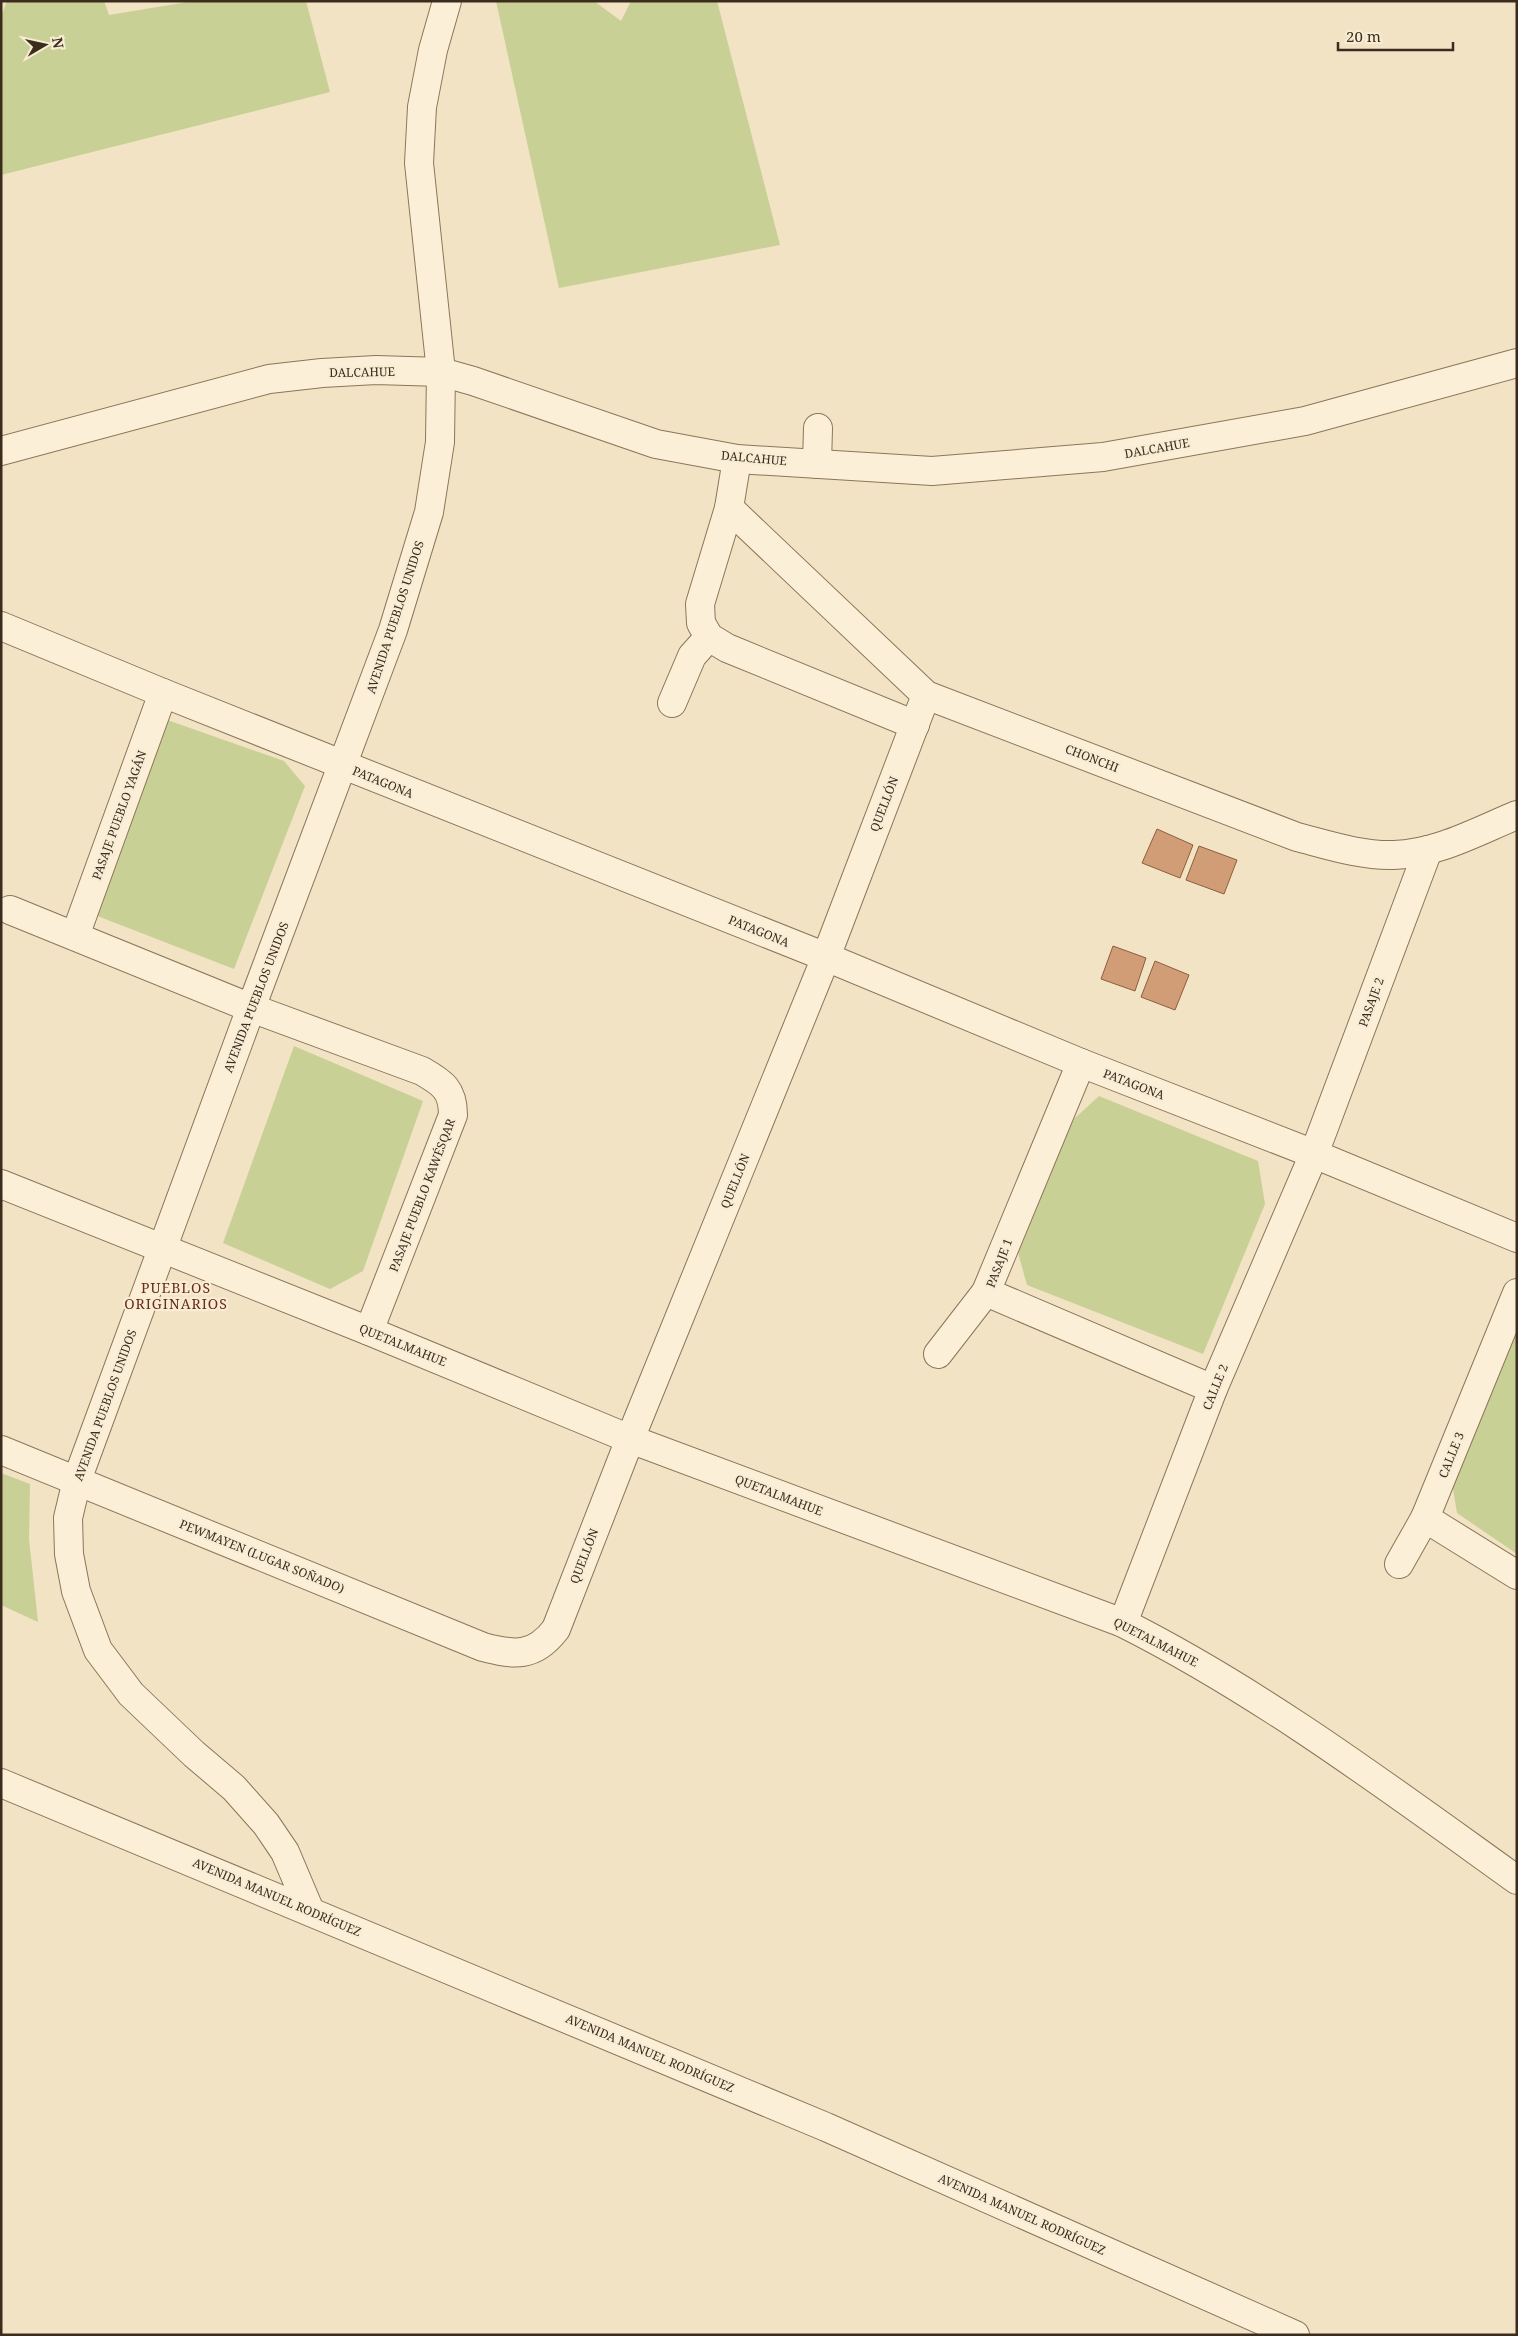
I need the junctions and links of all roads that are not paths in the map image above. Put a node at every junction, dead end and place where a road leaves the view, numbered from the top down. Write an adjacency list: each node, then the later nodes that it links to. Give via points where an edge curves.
1 (448, 1): 3 (street, AVENIDA PUEBLOS UNIDOS, via 433,50 422,107 419,163)
2 (1517, 363): 7 (street, DALCAHUE, via 1305,421 1103,457 932,471)
3 (442, 372): 5 (street, DALCAHUE, via 376,370 269,379); 6 (street, DALCAHUE, via 641,440); 15 (street, AVENIDA PUEBLOS UNIDOS, via 440,442 429,512 394,630)
4 (818, 428): 7 (street)
5 (1, 451)
6 (737, 459): 7 (street, DALCAHUE); 8 (street)
7 (817, 464)
8 (729, 508): 10 (street, via 700,604 701,623); 12 (street, CHONCHI)
9 (1, 626): 11 (street, PATAGONA)
10 (709, 637): 13 (street, via 692,656); 14 (street, via 727,648)
11 (163, 693): 15 (street, PATAGONA); 19 (street, PASAJE PUEBLO YAGÁN)
12 (926, 695): 14 (street, QUELLÓN); 17 (street, CHONCHI, via 1297,837 1347,850 1394,855)
13 (672, 702)
14 (915, 724): 20 (street, QUELLÓN)
15 (344, 766): 20 (street, PATAGONA); 21 (street, AVENIDA PUEBLOS UNIDOS)
16 (1517, 815): 17 (street, CHONCHI)
17 (1428, 850): 23 (street, PASAJE 2)
18 (10, 910): 19 (street)
19 (75, 936): 21 (street)
20 (826, 957): 22 (street, PATAGONA); 32 (street, QUELLÓN)
21 (251, 1008): 26 (street, AVENIDA PUEBLOS UNIDOS); 29 (street, PASAJE PUEBLO KAWÉSQAR, via 422,1071 447,1088 453,1100 454,1115)
22 (1081, 1063): 23 (street, PATAGONA); 27 (street, PASAJE 1)
23 (1314, 1154): 25 (street, PATAGONA); 31 (street, CALLE 2)
24 (1, 1184): 26 (street, QUETALMAHUE)
25 (1517, 1238)
26 (163, 1249): 29 (street, QUETALMAHUE); 34 (street, AVENIDA PUEBLOS UNIDOS)
27 (986, 1292): 30 (street); 31 (street, PASAJE 1)
28 (1517, 1293): 35 (street, CALLE 3)
29 (369, 1331): 32 (street, QUETALMAHUE)
30 (938, 1354)
31 (1213, 1389): 38 (street, CALLE 2)
32 (630, 1439): 38 (street, QUETALMAHUE); 39 (street, QUELLÓN, via 556,1629 550,1637)
33 (1, 1450): 34 (street, PEWMAYEN (LUGAR SOÑADO))
34 (77, 1480): 39 (street, PEWMAYEN (LUGAR SOÑADO), via 482,1647 509,1654); 42 (street, AVENIDA PUEBLOS UNIDOS, via 68,1518 68,1554 76,1591 98,1650 131,1694 234,1788 266,1824 285,1852)
35 (1425, 1518): 36 (street, CALLE 3); 37 (street)
36 (1399, 1564)
37 (1517, 1575)
38 (1122, 1623): 41 (street, QUETALMAHUE, via 1173,1648 1269,1706)
39 (525, 1653)
40 (1, 1783): 42 (street, AVENIDA MANUEL RODRÍGUEZ)
41 (1516, 1878)
42 (310, 1911): 43 (street, AVENIDA MANUEL RODRÍGUEZ, via 826,2126)
43 (1295, 2335)

